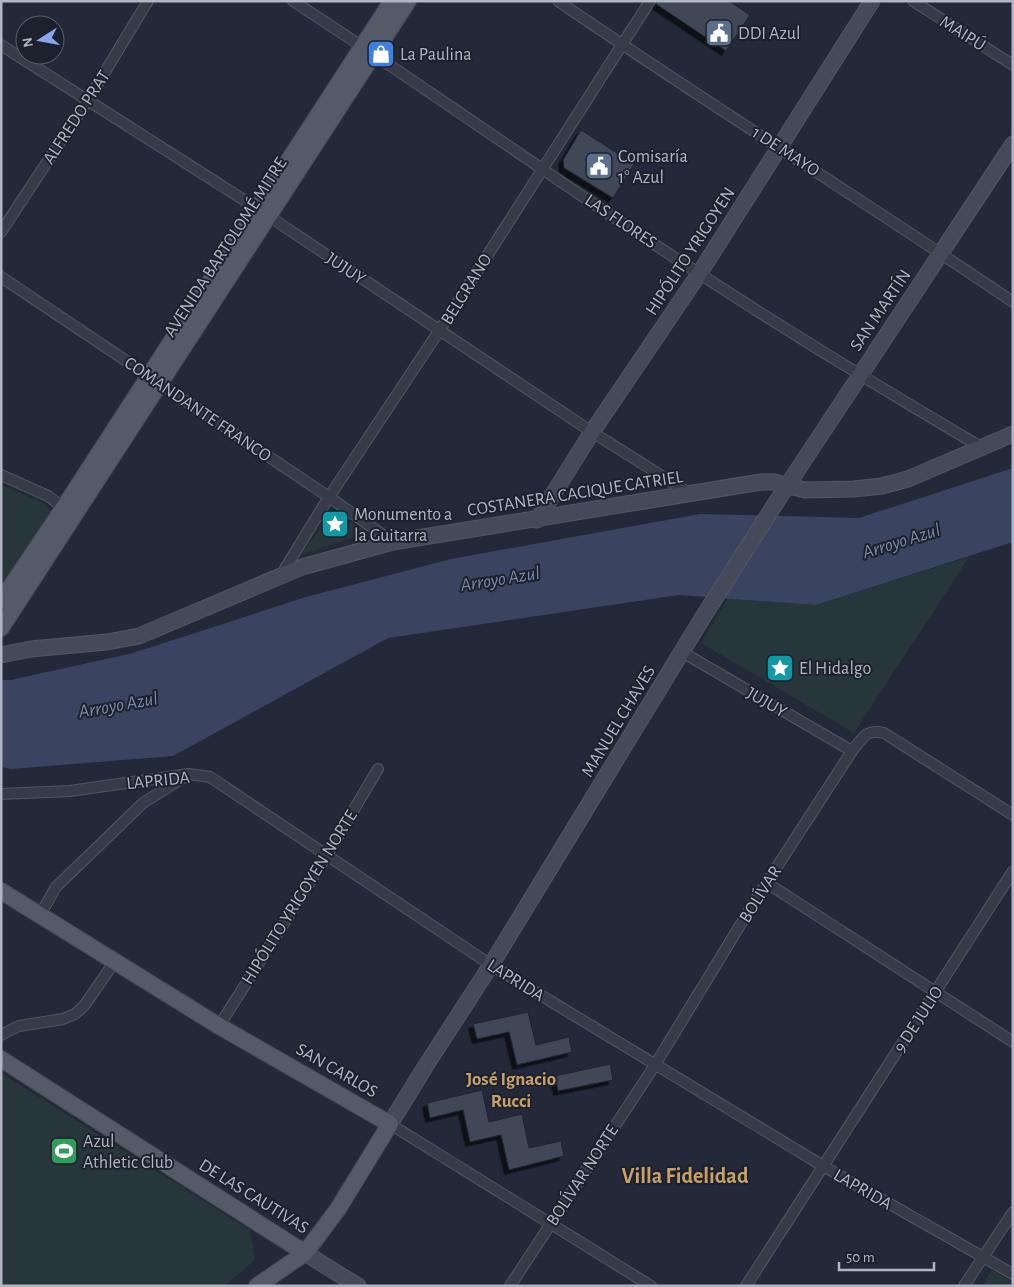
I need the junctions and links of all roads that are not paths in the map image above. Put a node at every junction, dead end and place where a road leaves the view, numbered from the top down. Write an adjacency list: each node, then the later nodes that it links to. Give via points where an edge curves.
1 (148, 1): 13 (street, ALFREDO PRAT)
2 (293, 1): 11 (street, LAS FLORES)
3 (392, 1): 11 (main road, AVENIDA BARTOLOMÉ MITRE)
4 (408, 1): 11 (main road, AVENIDA BARTOLOMÉ MITRE)
5 (558, 1): 10 (street, 1 DE MAYO)
6 (650, 1): 10 (street, BELGRANO)
7 (872, 1): 15 (street, HIPÓLITO YRIGOYEN)
8 (913, 1): 12 (street, MAIPÚ)
9 (1, 45): 13 (street, JUJUY)
10 (622, 45): 15 (street, 1 DE MAYO); 16 (street, BELGRANO)
11 (369, 50): 16 (street, LAS FLORES); 17 (main road, AVENIDA BARTOLOMÉ MITRE)
12 (1013, 65)
13 (88, 100): 17 (street, JUJUY); 18 (street, ALFREDO PRAT)
14 (1013, 144): 19 (street, SAN MARTÍN)
15 (780, 147): 19 (street, 1 DE MAYO); 20 (street, HIPÓLITO YRIGOYEN)
16 (542, 169): 20 (street, LAS FLORES); 23 (street, BELGRANO)
17 (263, 212): 23 (street, JUJUY); 25 (main road, AVENIDA BARTOLOMÉ MITRE)
18 (1, 232)
19 (941, 253): 22 (street, 1 DE MAYO); 24 (street, SAN MARTÍN)
20 (699, 274): 24 (street, LAS FLORES); 26 (street, HIPÓLITO YRIGOYEN)
21 (1, 276): 25 (street, COMANDANTE FRANCO)
22 (1013, 302)
23 (439, 330): 26 (street, JUJUY); 32 (street, BELGRANO)
24 (859, 375): 28 (street, LAS FLORES); 30 (street, SAN MARTÍN)
25 (154, 380): 32 (street, COMANDANTE FRANCO); 33 (main road, AVENIDA BARTOLOMÉ MITRE)
26 (592, 432): 31 (street, JUJUY); 34 (street, HIPÓLITO YRIGOYEN)
27 (1013, 434): 28 (street, COSTANERA CACIQUE CATRIEL)
28 (981, 447): 30 (street, COSTANERA CACIQUE CATRIEL, via 908,479 882,486)
29 (1, 474): 33 (street, via 48,496)
30 (783, 492): 31 (street, COSTANERA CACIQUE CATRIEL, via 774,482 761,482); 39 (street, MANUEL CHAVES)
31 (689, 493): 34 (street, COSTANERA CACIQUE CATRIEL)
32 (329, 497): 35 (street, COMANDANTE FRANCO); 36 (street, BELGRANO)
33 (69, 512): 37 (main road); 38 (main road)
34 (537, 520): 35 (street, COSTANERA CACIQUE CATRIEL)
35 (393, 542): 36 (street, COSTANERA CACIQUE CATRIEL)
36 (281, 575): 40 (street, COSTANERA CACIQUE CATRIEL, via 139,636)
37 (1, 601)
38 (1, 628)
39 (682, 652): 41 (street, JUJUY); 52 (street, MANUEL CHAVES)
40 (1, 655)
41 (852, 751): 45 (street, BOLÍVAR, via 866,734 872,731 884,733); 48 (street, BOLÍVAR)
42 (378, 769): 46 (street, HIPÓLITO YRIGOYEN NORTE)
43 (189, 774): 44 (street, LAPRIDA, via 70,791); 46 (street, LAPRIDA, via 210,777); 50 (street, via 142,803 56,887)
44 (1, 794)
45 (1013, 816)
46 (327, 855): 52 (street, LAPRIDA); 54 (street, HIPÓLITO YRIGOYEN NORTE)
47 (1013, 871): 53 (street, 9 DE JULIO)
48 (767, 883): 53 (street); 58 (street, BOLÍVAR)
49 (1, 891): 50 (main road, SAN CARLOS)
50 (40, 915): 51 (main road, SAN CARLOS)
51 (114, 961): 54 (main road, SAN CARLOS); 55 (street, via 84,1006 75,1014 20,1026)
52 (491, 965): 58 (street, LAPRIDA); 59 (street, MANUEL CHAVES)
53 (935, 992): 56 (street); 60 (street, 9 DE JULIO)
54 (219, 1026): 59 (main road, SAN CARLOS)
55 (1, 1035)
56 (1013, 1042)
57 (1, 1059): 63 (main road, DE LAS CAUTIVAS)
58 (655, 1064): 60 (street, LAPRIDA); 62 (street, BOLÍVAR NORTE)
59 (390, 1124): 62 (street, SAN CARLOS); 63 (main road, via 338,1209)
60 (824, 1166): 64 (street, LAPRIDA); 70 (street, 9 DE JULIO)
61 (1013, 1212): 64 (street)
62 (550, 1224): 68 (street, BOLÍVAR NORTE); 69 (street, SAN CARLOS)
63 (305, 1252): 66 (main road); 67 (street, DE LAS CAUTIVAS)
64 (983, 1257): 65 (street, LAPRIDA); 71 (street)
65 (1013, 1274)
66 (257, 1286)
67 (358, 1286)
68 (510, 1286)
69 (651, 1286)
70 (746, 1286)
71 (964, 1286)

